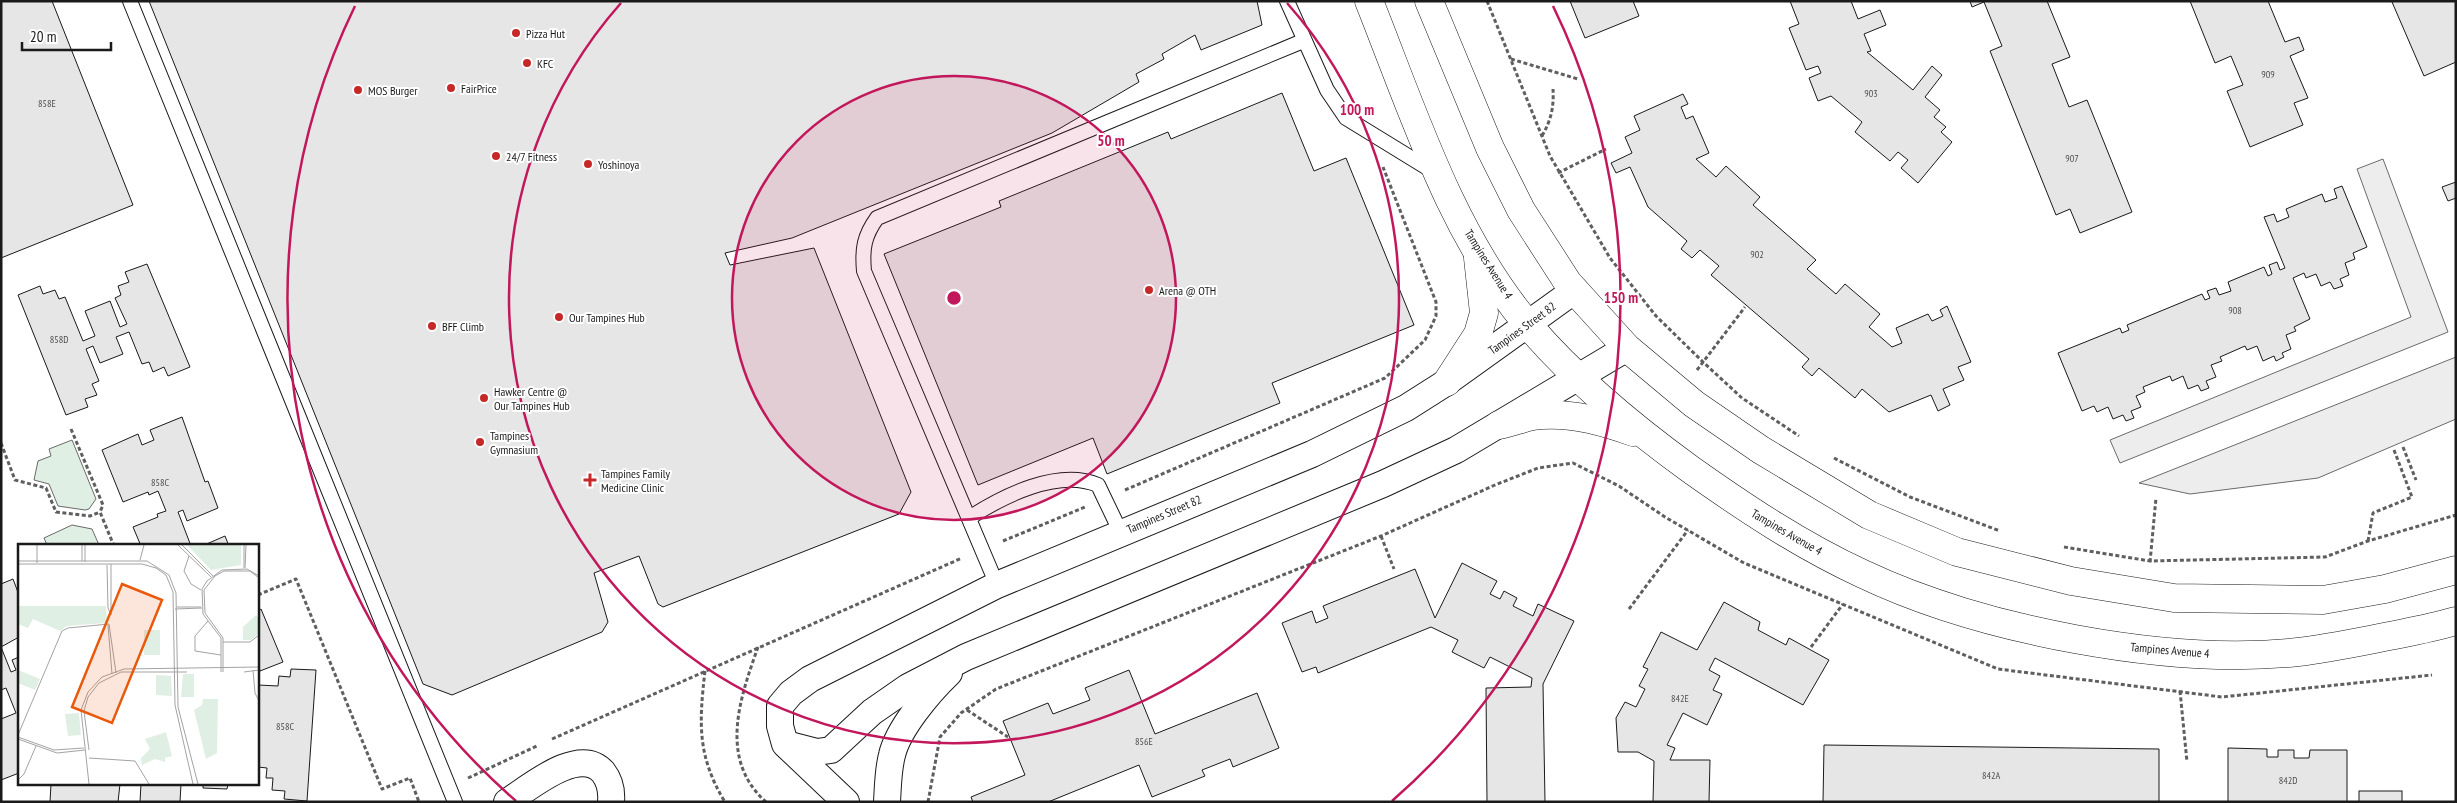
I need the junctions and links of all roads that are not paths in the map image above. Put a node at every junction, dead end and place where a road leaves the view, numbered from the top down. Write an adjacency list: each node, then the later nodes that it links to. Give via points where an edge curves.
1 (130, 1): 22 (lane)
2 (1287, 1): 5 (lane)
3 (1369, 1): 6 (main road, Tampines Avenue 4)
4 (1429, 1): 8 (main road, via 1498,166 1521,210)
5 (1303, 41): 6 (lane, via 1327,90 1346,118); 15 (lane, via 877,218 866,233 864,270)
6 (1440, 176): 7 (main road, Tampines Avenue 4)
7 (1476, 249): 9 (main road, Tampines Avenue 4); 12 (main road, via 1484,313 1478,334)
8 (1575, 290): 9 (street, Tampines Street 82); 10 (main road)
9 (1527, 324): 11 (main road, Tampines Avenue 4); 12 (street, Tampines Street 82)
10 (1627, 348): 11 (street); 17 (main road, via 1679,391 1761,450 1869,515 1957,552 2072,580 2174,598 2322,600 2385,589)
11 (1579, 378): 13 (street); 14 (main road, Tampines Avenue 4)
12 (1447, 382): 16 (street, Tampines Street 82, via 1406,408 1312,454)
13 (1499, 426): 14 (main road, via 1534,416 1565,416 1606,422); 20 (street, via 1383,484)
14 (1648, 439): 19 (main road, Tampines Avenue 4, via 1779,529 1863,575 1949,608 2016,626 2151,650 2222,654 2297,652)
15 (969, 518): 16 (lane, via 1000,499 1056,481 1084,479 1098,485); 18 (lane)
16 (1121, 532): 18 (street, Tampines Street 82)
17 (2456, 570)
18 (998, 584): 21 (street, Tampines Street 82, via 818,675 791,693 780,706 780,726)
19 (2456, 621)
20 (966, 657): 21 (street, via 872,712 831,750 818,752); 26 (street, via 934,688 910,718 892,754)
21 (785, 744): 25 (street)
22 (455, 802)
23 (507, 802): 24 (street, via 555,771 581,763 595,766 606,776)
24 (611, 802)
25 (846, 802)
26 (887, 802)

